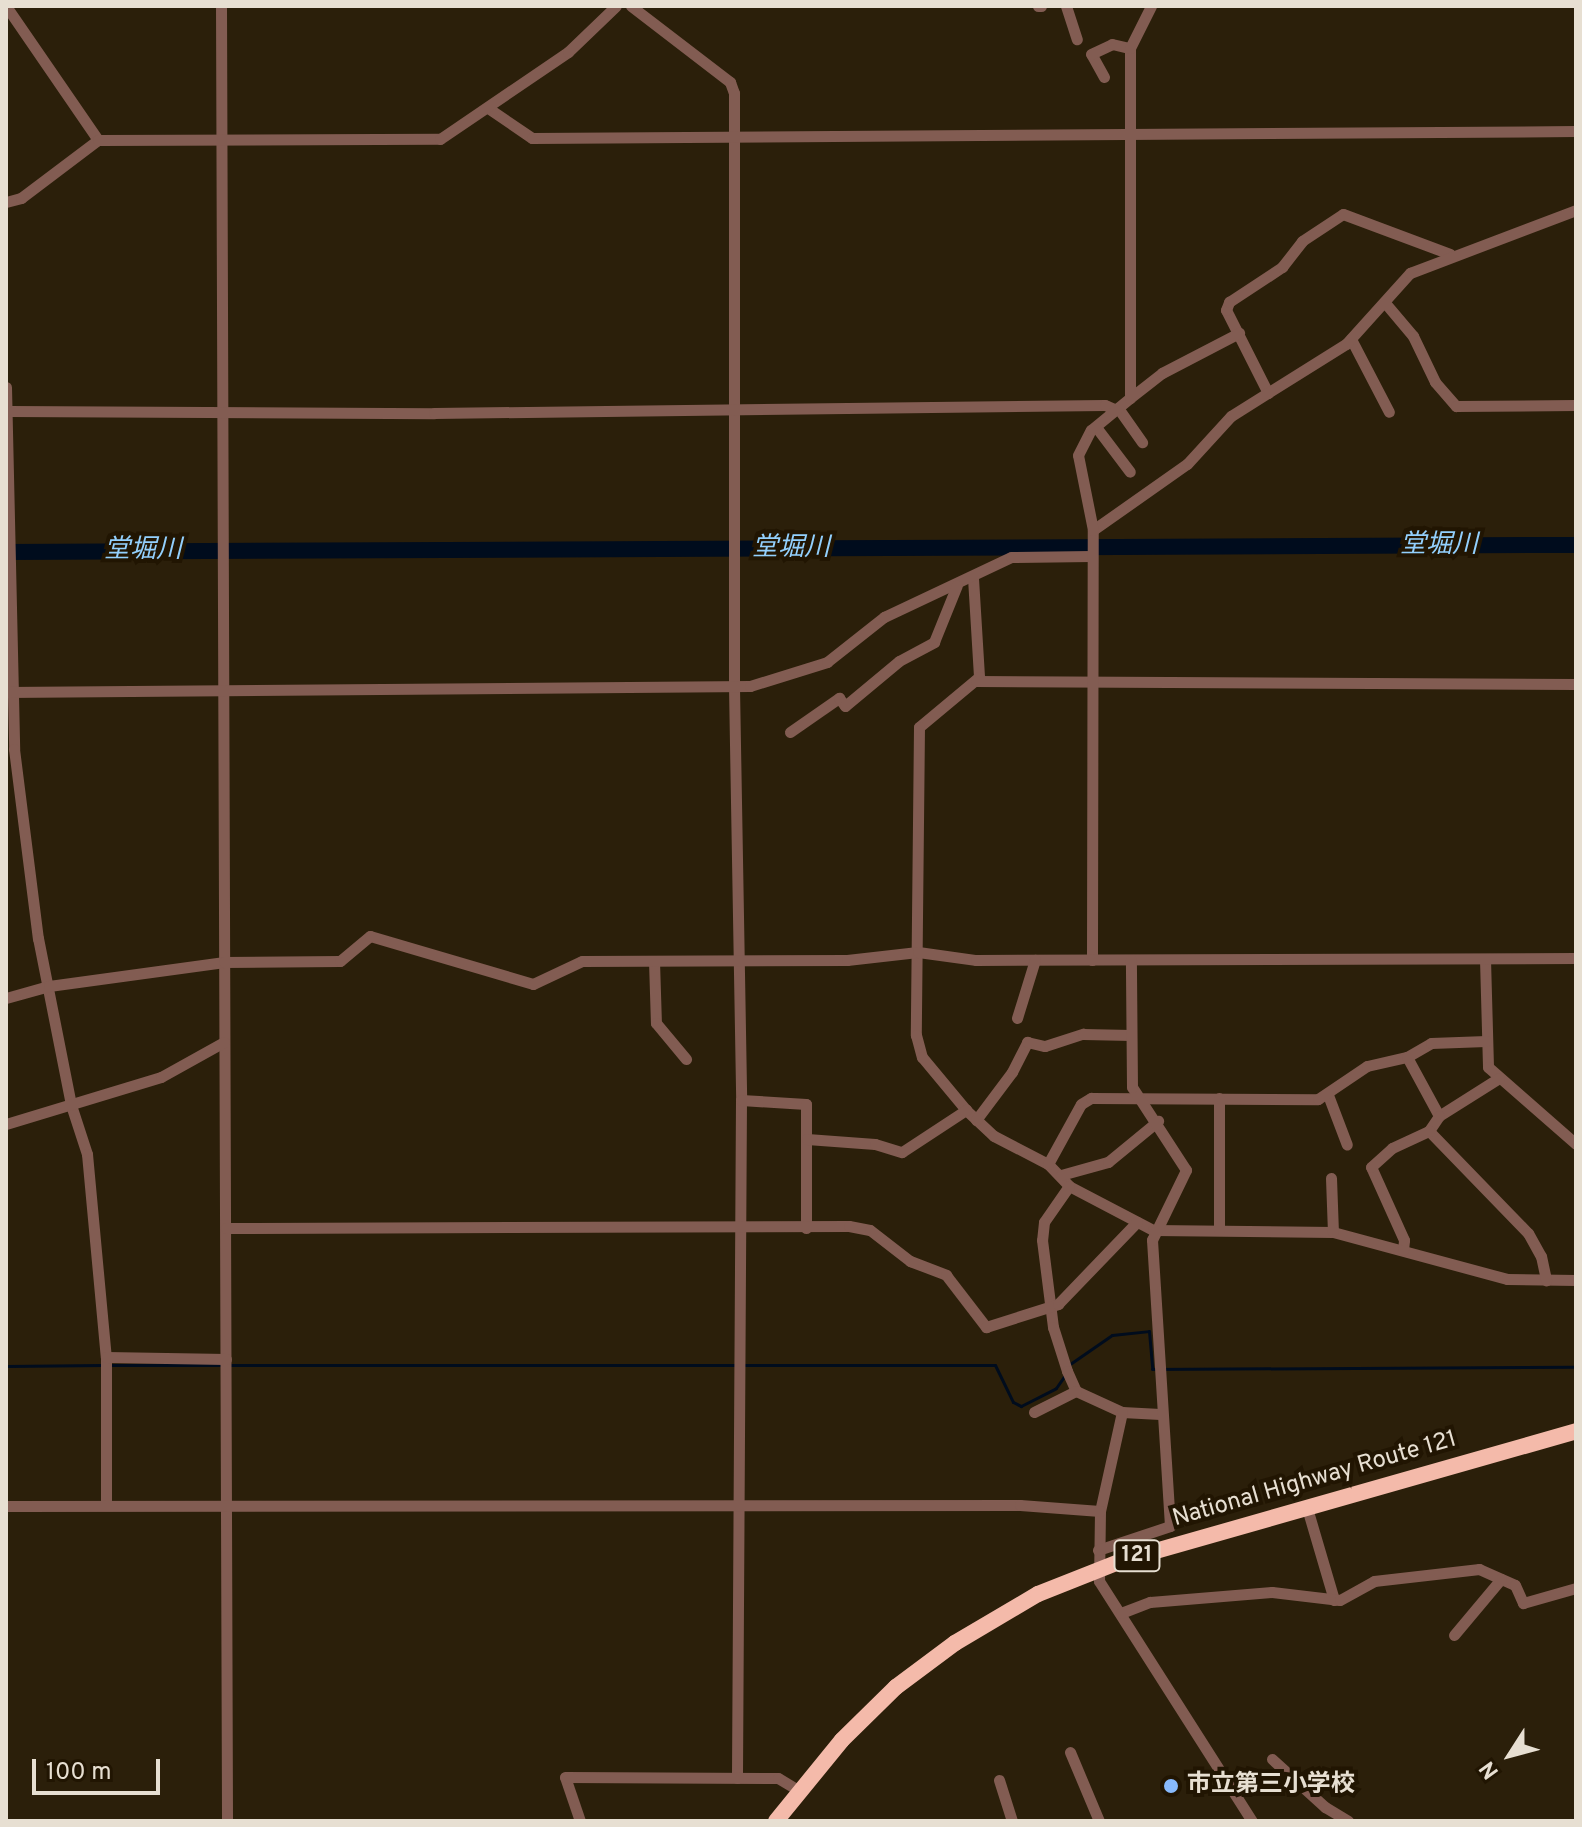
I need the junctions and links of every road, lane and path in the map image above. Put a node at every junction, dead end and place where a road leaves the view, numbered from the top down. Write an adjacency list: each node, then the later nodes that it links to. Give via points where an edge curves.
1 (6, 6): 15 (street)
2 (221, 6): 14 (street)
3 (616, 6): 10 (street, via 568,52)
4 (631, 6): 13 (street, via 730,82)
5 (1066, 6): 7 (street)
6 (1151, 6): 8 (street)
7 (1077, 39)
8 (1130, 48): 9 (street, via 1112,44 1091,54); 12 (street)
9 (1104, 77)
10 (488, 108): 13 (street, via 532,138); 14 (street, via 440,139)
11 (1576, 131): 12 (street)
12 (1128, 136): 13 (street); 24 (street)
13 (731, 137): 26 (street)
14 (221, 138): 15 (street); 29 (street)
15 (98, 140): 16 (street, via 21,198)
16 (6, 202)
17 (1576, 210): 18 (street)
18 (1450, 254): 19 (street, via 1410,273); 20 (street, via 1340,215 1302,241 1282,267 1229,302 1226,310)
19 (1386, 304): 21 (street); 25 (street, via 1413,336 1435,382 1456,406)
20 (1239, 333): 23 (street); 24 (street, via 1162,373)
21 (1351, 339): 23 (street); 30 (street)
22 (6, 387): 28 (street)
23 (1268, 393): 34 (street, via 1231,416 1187,464)
24 (1130, 398): 27 (street)
25 (1576, 405)
26 (734, 408): 27 (street); 29 (street); 41 (street)
27 (1117, 409): 31 (street); 32 (street)
28 (9, 411): 29 (street); 43 (street)
29 (221, 411): 42 (street)
30 (1389, 412)
31 (1096, 427): 33 (street); 34 (street, via 1078,455)
32 (1142, 442)
33 (1130, 472)
34 (1093, 530): 35 (street)
35 (1091, 556): 36 (street, via 1011,557); 38 (street)
36 (973, 578): 37 (street); 39 (street)
37 (957, 585): 41 (street, via 884,617 827,662); 44 (street, via 934,642 899,661 845,706 839,698)
38 (1094, 680): 39 (street); 40 (street); 50 (street)
39 (976, 681): 45 (street, via 919,727)
40 (1576, 684)
41 (734, 687): 42 (street); 48 (street)
42 (223, 689): 43 (street); 53 (street)
43 (8, 692): 54 (street, via 38,938)
44 (790, 732)
45 (918, 952): 48 (street, via 847,960); 49 (street); 68 (street, via 918,1045)
46 (1576, 958): 47 (street)
47 (1485, 959): 51 (street); 58 (street)
48 (737, 960): 52 (street); 66 (street)
49 (1035, 960): 50 (street); 56 (street)
50 (1092, 960): 51 (street)
51 (1131, 960): 57 (street)
52 (654, 961): 53 (street, via 572,963 533,984 370,936 340,961); 61 (street, via 656,1023)
53 (224, 962): 54 (street); 59 (street)
54 (49, 986): 55 (street); 67 (street)
55 (6, 998)
56 (1017, 1018)
57 (1131, 1035): 64 (street, via 1131,1084); 70 (street, via 1083,1034 1045,1046 1027,1042)
58 (1486, 1041): 60 (street, via 1431,1043); 62 (street, via 1488,1067)
59 (224, 1042): 67 (street, via 161,1077); 82 (street)
60 (1407, 1057): 63 (street, via 1367,1066); 69 (street)
61 (686, 1059)
62 (1499, 1078): 69 (street); 75 (street)
63 (1328, 1095): 65 (street); 76 (street)
64 (1138, 1097): 65 (street); 71 (street); 77 (street, via 1091,1098 1081,1104)
65 (1219, 1098): 86 (street)
66 (741, 1100): 74 (street, via 803,1100); 83 (street)
67 (71, 1105): 72 (street); 93 (street, via 87,1154)
68 (966, 1110): 70 (street); 74 (street, via 902,1152 875,1144)
69 (1439, 1116): 73 (street)
70 (976, 1120): 77 (street, via 994,1136)
71 (1158, 1121): 78 (street, via 1108,1162); 85 (street, via 1186,1170)
72 (6, 1124)
73 (1429, 1131): 88 (street, via 1392,1148 1371,1167 1404,1240); 89 (street, via 1528,1233)
74 (807, 1139): 84 (street)
75 (1576, 1144)
76 (1347, 1145)
77 (1048, 1164): 78 (street)
78 (1061, 1175): 80 (street)
79 (1331, 1178): 87 (street)
80 (1069, 1186): 81 (street); 91 (street, via 1044,1222)
81 (1137, 1222): 85 (street); 91 (street)
82 (226, 1228): 83 (street); 92 (street)
83 (740, 1228): 84 (street); 100 (street)
84 (806, 1228): 91 (street, via 870,1230 910,1261 946,1275 981,1326)
85 (1153, 1230): 86 (street); 97 (street)
86 (1219, 1230): 87 (street)
87 (1333, 1232): 88 (street)
88 (1403, 1250): 89 (street, via 1507,1279)
89 (1546, 1280): 90 (street)
90 (1576, 1280)
91 (1050, 1307): 94 (street)
92 (226, 1359): 93 (street); 102 (street)
93 (105, 1362): 99 (street)
94 (1076, 1391): 95 (street); 96 (street)
95 (1034, 1412)
96 (1122, 1412): 97 (street); 104 (street)
97 (1160, 1414): 105 (street, via 1170,1526)
98 (1576, 1431): 103 (highway, National Highway Route 121 / 121)
99 (106, 1505): 101 (street); 102 (street)
100 (739, 1505): 102 (street); 104 (street, via 1020,1505); 114 (street)
101 (6, 1506)
102 (226, 1506): 117 (street)
103 (1307, 1508): 106 (highway, National Highway Route 121 / 121); 109 (street)
104 (1100, 1511): 105 (street)
105 (1098, 1550): 106 (street)
106 (1099, 1568): 110 (street, via 1099,1581); 116 (highway, National Highway Route 121 / 121, via 1017,1604 946,1649 877,1705)
107 (1501, 1579): 108 (street, via 1517,1587 1523,1603); 109 (street, via 1479,1569 1374,1581); 111 (street)
108 (1576, 1588)
109 (1334, 1600): 110 (street, via 1272,1592 1150,1602)
110 (1121, 1613): 122 (street)
111 (1454, 1635)
112 (1070, 1752): 121 (street)
113 (1272, 1759): 123 (street)
114 (737, 1778): 116 (street, via 778,1778); 118 (street, via 565,1777)
115 (999, 1780): 120 (street)
116 (800, 1791): 119 (highway, National Highway Route 121 / 121)
117 (227, 1821)
118 (580, 1821)
119 (776, 1821)
120 (1012, 1821)
121 (1099, 1821)
122 (1252, 1821)
123 (1348, 1821)

